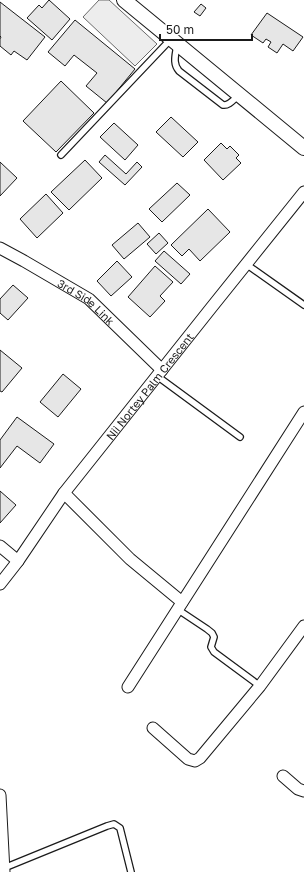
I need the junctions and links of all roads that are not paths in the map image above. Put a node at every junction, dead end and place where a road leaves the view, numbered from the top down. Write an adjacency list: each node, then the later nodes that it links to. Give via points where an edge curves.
1 (124, 0): 2 (street)
2 (174, 42): 3 (street); 3 (lane, via 174,63 179,71 223,105 229,104); 5 (lane)
3 (239, 95): 4 (street)
4 (304, 148)
5 (61, 155)
6 (304, 192): 8 (street, Nii Nortey Palm Crescent)
7 (0, 248): 10 (street, 3rd Side Link, via 89,299)
8 (246, 264): 9 (lane); 10 (street, Nii Nortey Palm Crescent)
9 (304, 305)
10 (160, 373): 12 (lane); 13 (street, Nii Nortey Palm Crescent)
11 (304, 412): 17 (street)
12 (240, 437)
13 (64, 493): 15 (street, Nii Nortey Palm Crescent); 17 (street)
14 (0, 546): 15 (street)
15 (18, 560): 16 (street, Nii Nortey Palm Crescent)
16 (0, 584)
17 (180, 606): 19 (lane, via 212,633 214,637 211,647 214,652); 20 (street)
18 (304, 626): 19 (street)
19 (260, 686): 21 (street, via 195,761 188,759)
20 (128, 687)
21 (153, 728)
22 (283, 776): 23 (street)
23 (304, 791)
24 (0, 795): 25 (street)
25 (4, 870): 26 (lane, via 114,824 120,828)
26 (131, 872)

